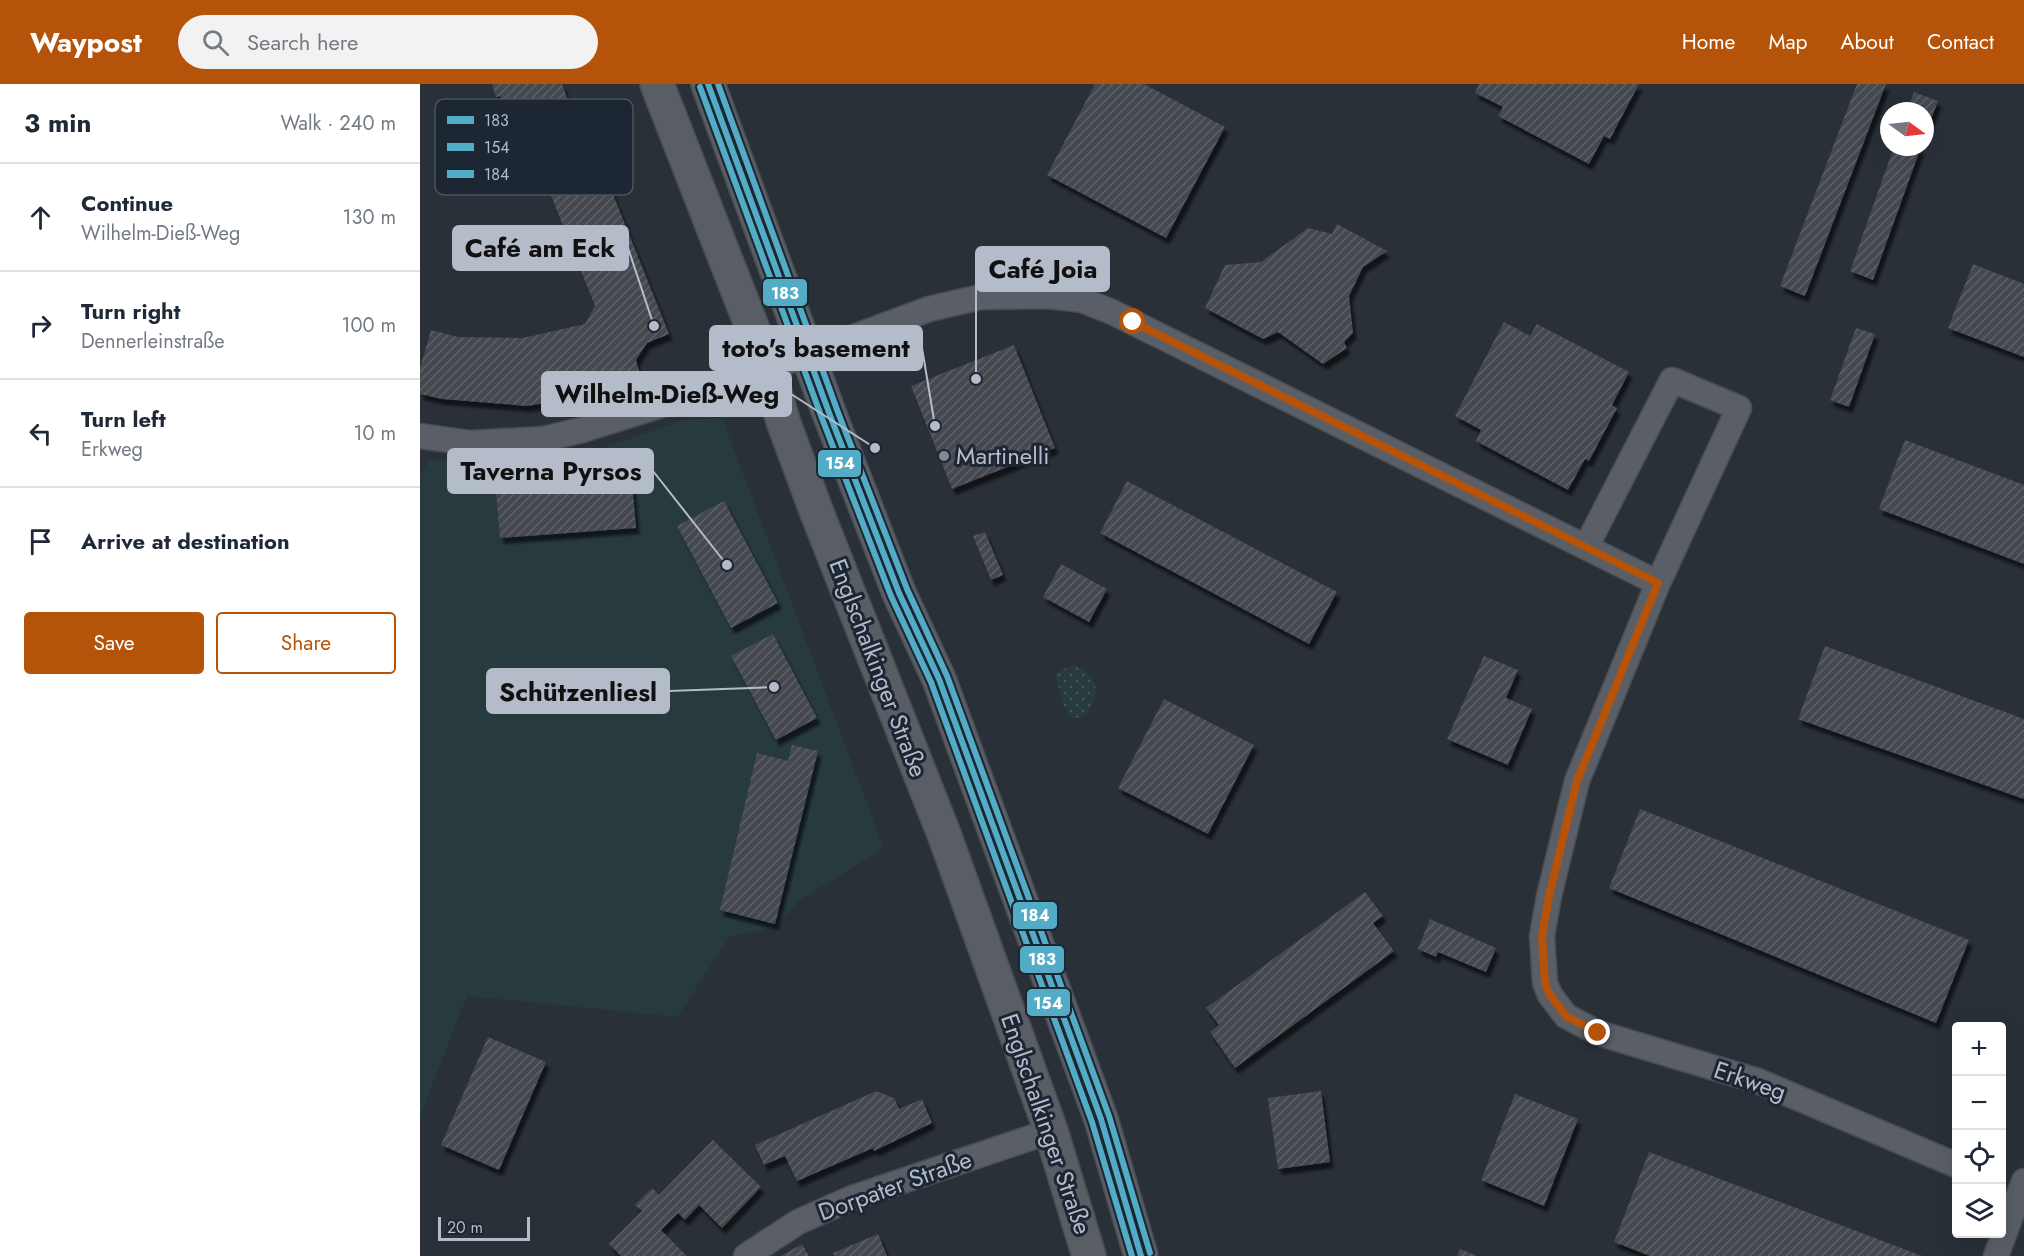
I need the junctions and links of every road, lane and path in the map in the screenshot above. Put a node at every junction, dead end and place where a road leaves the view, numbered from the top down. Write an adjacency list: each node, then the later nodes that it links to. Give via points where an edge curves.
1 (657, 84): 4 (main road, Englschalkinger Straße)
2 (708, 84): 3 (main road, Englschalkinger Straße)
3 (806, 353): 4 (street); 6 (street, via 929,309 981,297 1049,296 1082,300); 13 (main road, Englschalkinger Straße, via 899,592 939,680 1101,1119)
4 (768, 368): 5 (street, via 681,400 544,439 470,443); 8 (main road, Englschalkinger Straße, via 783,421 944,834)
5 (420, 436)
6 (1586, 548): 7 (street); 7 (street, via 1672,380 1739,408)
7 (1658, 583): 9 (street, Erkweg, via 1577,781 1542,936 1545,983 1550,995 1566,1016 1598,1033 1758,1081)
8 (1051, 1131): 11 (street, Dorpater Straße, via 852,1198 798,1222); 12 (main road, Englschalkinger Straße)
9 (1952, 1163)
10 (2017, 1188): 14 (street)
11 (746, 1256)
12 (1089, 1256)
13 (1141, 1256)
14 (1996, 1256)

